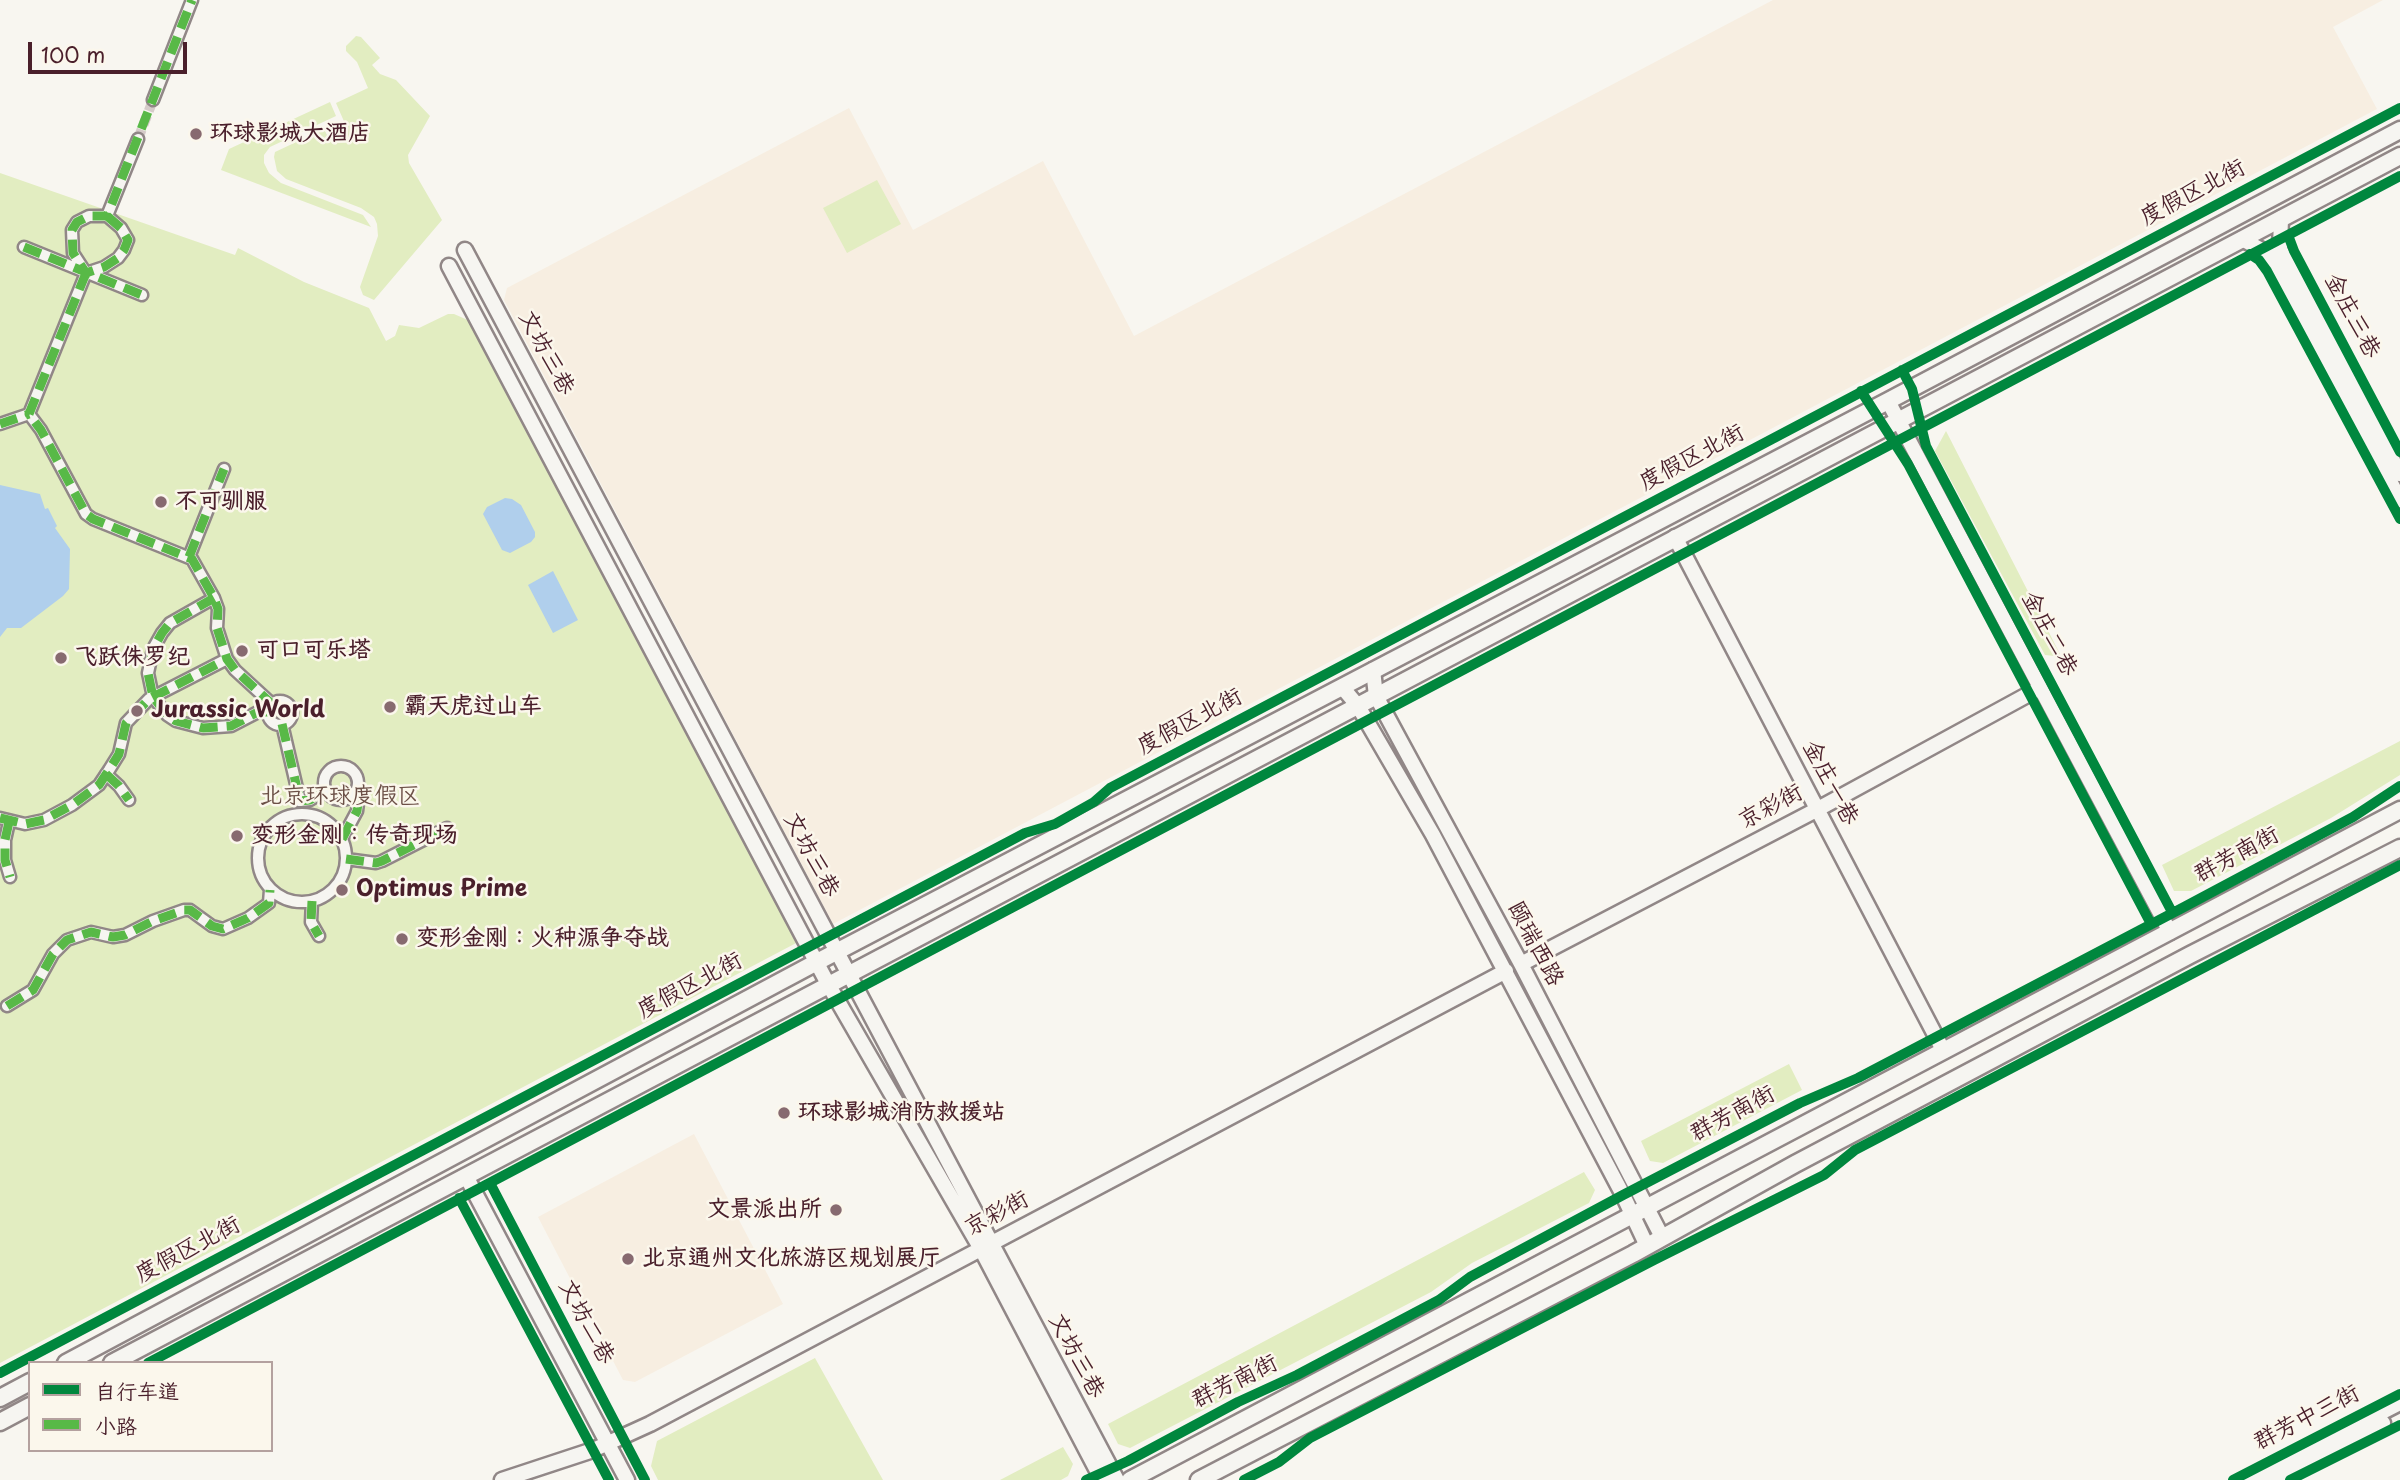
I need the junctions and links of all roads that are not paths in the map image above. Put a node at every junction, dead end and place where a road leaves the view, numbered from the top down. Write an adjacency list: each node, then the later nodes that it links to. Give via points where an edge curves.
1 (192, 0): 2 (street)
2 (153, 100)
3 (2400, 130): 14 (main road, 度假区北街)
4 (138, 139): 6 (street)
5 (2400, 156): 7 (main road)
6 (107, 216): 12 (street, via 89,216 72,230 73,253); 12 (street, via 128,240 118,258)
7 (2281, 218): 8 (main road); 23 (main road, 金庄三巷, via 2280,249)
8 (2242, 239): 15 (main road); 24 (main road, 金庄三巷, via 2269,254)
9 (24, 247): 12 (street)
10 (465, 250): 55 (main road, 文坊三巷)
11 (449, 267): 56 (main road, 文坊三巷)
12 (86, 273): 13 (street); 17 (street)
13 (142, 295)
14 (1936, 376): 15 (main road, via 1934,385); 16 (main road, 度假区北街)
15 (1944, 396): 18 (main road)
16 (1888, 401): 18 (main road, 金庄二巷); 20 (main road, 度假区北街)
17 (29, 414): 19 (street); 26 (street, via 86,514)
18 (1898, 420): 21 (main road); 31 (main road, 金庄二巷)
19 (0, 424)
20 (1843, 425): 21 (main road, via 1852,430); 29 (main road, 度假区北街)
21 (1852, 444): 25 (main road)
22 (224, 469): 26 (street)
23 (2400, 474)
24 (2400, 500)
25 (1675, 537): 32 (main road); 42 (main road, 金庄一巷)
26 (189, 557): 27 (street)
27 (214, 598): 28 (street); 33 (street, via 170,623 162,633 148,673)
28 (227, 659): 33 (street); 35 (street)
29 (1373, 670): 30 (main road, 度假区北街); 32 (main road, 颐瑞西路)
30 (1342, 687): 34 (main road, 颐瑞西路); 55 (main road, 度假区北街)
31 (2040, 688): 42 (main road, 京彩街); 53 (main road, 金庄二巷)
32 (1376, 696): 34 (main road); 57 (main road, 颐瑞西路)
33 (153, 697): 35 (street, via 167,715 203,728 232,726); 37 (street, via 126,723 119,754)
34 (1357, 706): 58 (main road, 颐瑞西路); 59 (main road)
35 (270, 708): 36 (street, via 271,720); 36 (street, via 283,701 289,706 290,718)
36 (282, 724): 41 (street)
37 (106, 774): 40 (street); 45 (street, via 99,785 44,820 25,824)
38 (326, 790): 39 (street, via 339,799); 39 (street, via 328,772 344,766 357,777); 41 (street)
39 (354, 794): 47 (street, via 357,811)
40 (129, 800)
41 (300, 801): 44 (street)
42 (1818, 808): 57 (main road, 京彩街); 62 (main road, 金庄一巷)
43 (2400, 810): 53 (main road, 群芳南街)
44 (301, 814): 47 (street, via 321,818); 51 (street, via 277,822 261,842 258,867)
45 (4, 820): 50 (street)
46 (447, 828): 49 (street, via 376,863)
47 (342, 839): 49 (street)
48 (2400, 848): 65 (main road)
49 (346, 859): 52 (street, via 332,890)
50 (10, 877)
51 (270, 890): 52 (street, via 290,901); 61 (street, via 269,903 223,929 184,910 125,935 91,932 67,940 53,954 33,990)
52 (312, 901): 54 (street, via 311,922)
53 (2170, 932): 62 (main road, 群芳南街)
54 (318, 936)
55 (837, 953): 56 (main road, 度假区北街); 59 (main road, 文坊三巷)
56 (817, 962): 60 (main road, 文坊三巷); 68 (main road, 度假区北街)
57 (1521, 964): 64 (main road, 颐瑞西路, via 1639,1188)
58 (1506, 971): 64 (main road, 颐瑞西路); 66 (main road, 京彩街)
59 (849, 973): 60 (main road); 66 (main road, 文坊三巷)
60 (828, 984): 63 (main road); 66 (main road, 文坊三巷)
61 (7, 1006)
62 (1944, 1050): 64 (main road, 群芳南街)
63 (466, 1176): 69 (main road); 76 (main road, 文坊二巷)
64 (1639, 1210): 65 (main road, 颐瑞西路); 67 (main road, 颐瑞西路); 81 (main road, 群芳南街)
65 (1662, 1237): 67 (main road)
66 (986, 1246): 76 (main road, 京彩街); 79 (main road, 文坊三巷); 80 (main road, 文坊三巷)
67 (1647, 1246): 82 (main road)
68 (70, 1361)
69 (116, 1361)
70 (28, 1383): 71 (main road)
71 (0, 1398)
72 (2400, 1403): 83 (main road, 群芳中三街)
73 (28, 1407): 75 (main road)
74 (2400, 1414): 84 (main road, 群芳中三街)
75 (0, 1422)
76 (607, 1443): 77 (main road, 京彩街); 78 (main road, 文坊二巷)
77 (502, 1480)
78 (627, 1480)
79 (1102, 1480)
80 (1117, 1480)
81 (1130, 1480)
82 (1199, 1480)
83 (2250, 1480)
84 (2272, 1480)

